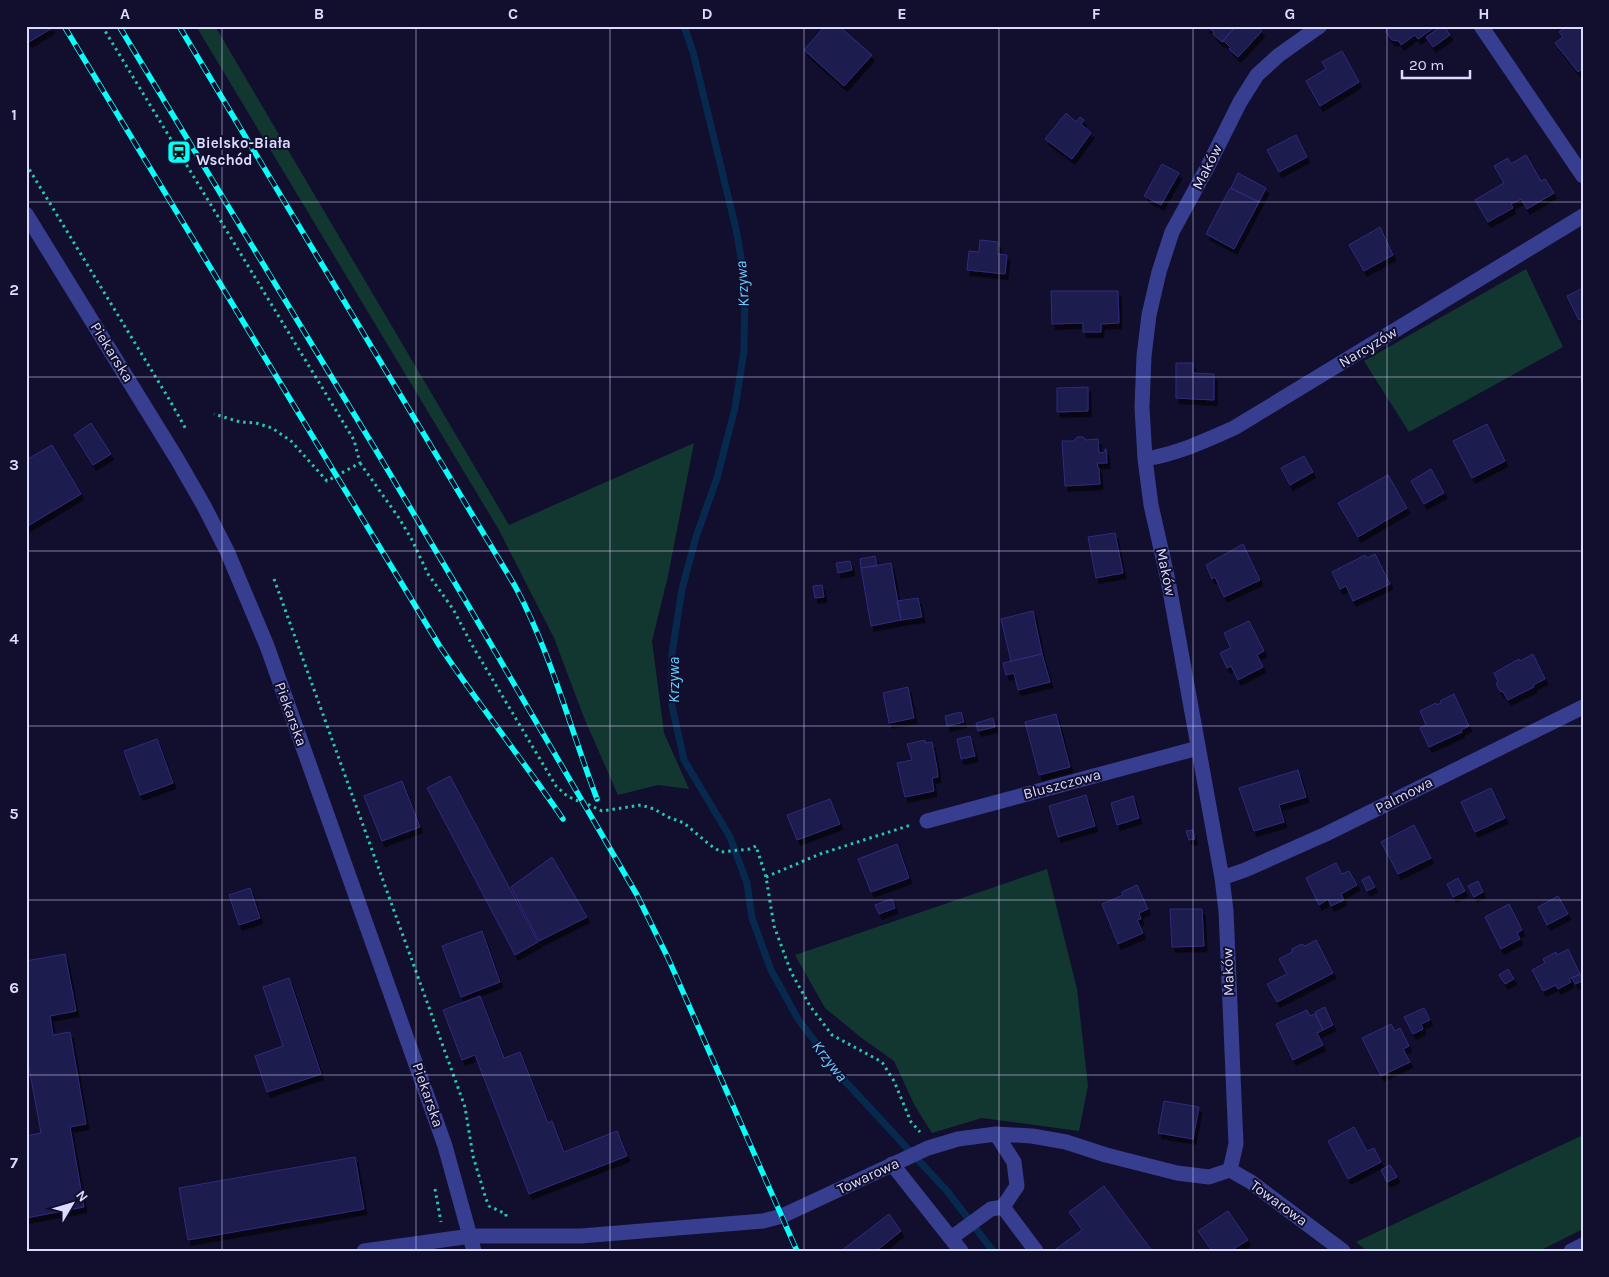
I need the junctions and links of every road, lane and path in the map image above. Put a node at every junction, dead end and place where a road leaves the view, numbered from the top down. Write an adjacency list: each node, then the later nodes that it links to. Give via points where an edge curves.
1 (102, 26): 11 (path, via 354,440)
2 (1320, 26): 10 (street, Maków, via 1279,54 1257,75 1172,232 1149,315 1144,356)
3 (1481, 26): 5 (street)
4 (26, 164): 9 (path)
5 (1583, 176)
6 (26, 214): 25 (street, Piekarska, via 177,459 247,596 446,1146)
7 (1583, 216): 10 (street, Narcyzów, via 1234,428 1189,448)
8 (214, 414): 11 (path, via 272,428 291,440 328,481)
9 (187, 431)
10 (1145, 459): 14 (street, Maków)
11 (360, 462): 16 (path, via 399,518 428,574 453,609 556,786 575,800 602,811 641,805 654,809 684,823 722,852 756,846)
12 (274, 579): 24 (path, via 464,1107 473,1156 486,1199 489,1206 506,1214)
13 (1583, 707): 17 (street, Palmowa, via 1326,834)
14 (1198, 748): 15 (street, Bluszczowa); 17 (street, Maków)
15 (927, 821): 16 (path, via 820,854)
16 (766, 877): 19 (path, via 774,926 791,972 810,1006 832,1035 882,1062 894,1081 911,1122 926,1138)
17 (1222, 878): 21 (street, Maków, via 1236,1144)
18 (996, 1134): 19 (street, Towarowa, via 958,1139); 21 (street, Towarowa, via 1066,1142 1177,1173 1209,1178); 22 (street, via 1014,1162 1018,1186)
19 (928, 1148): 20 (street, Towarowa)
20 (898, 1162): 23 (street); 24 (street, Towarowa, via 782,1216 763,1221 581,1236)
21 (1230, 1170): 30 (street, Towarowa, via 1252,1182)
22 (997, 1208): 23 (street); 29 (street)
23 (956, 1234): 28 (street)
24 (508, 1235): 25 (street, Towarowa)
25 (472, 1244): 27 (street, Towarowa)
26 (1583, 1245): 31 (street)
27 (364, 1251)
28 (961, 1251)
29 (1036, 1251)
30 (1343, 1251)
31 (1571, 1251)

